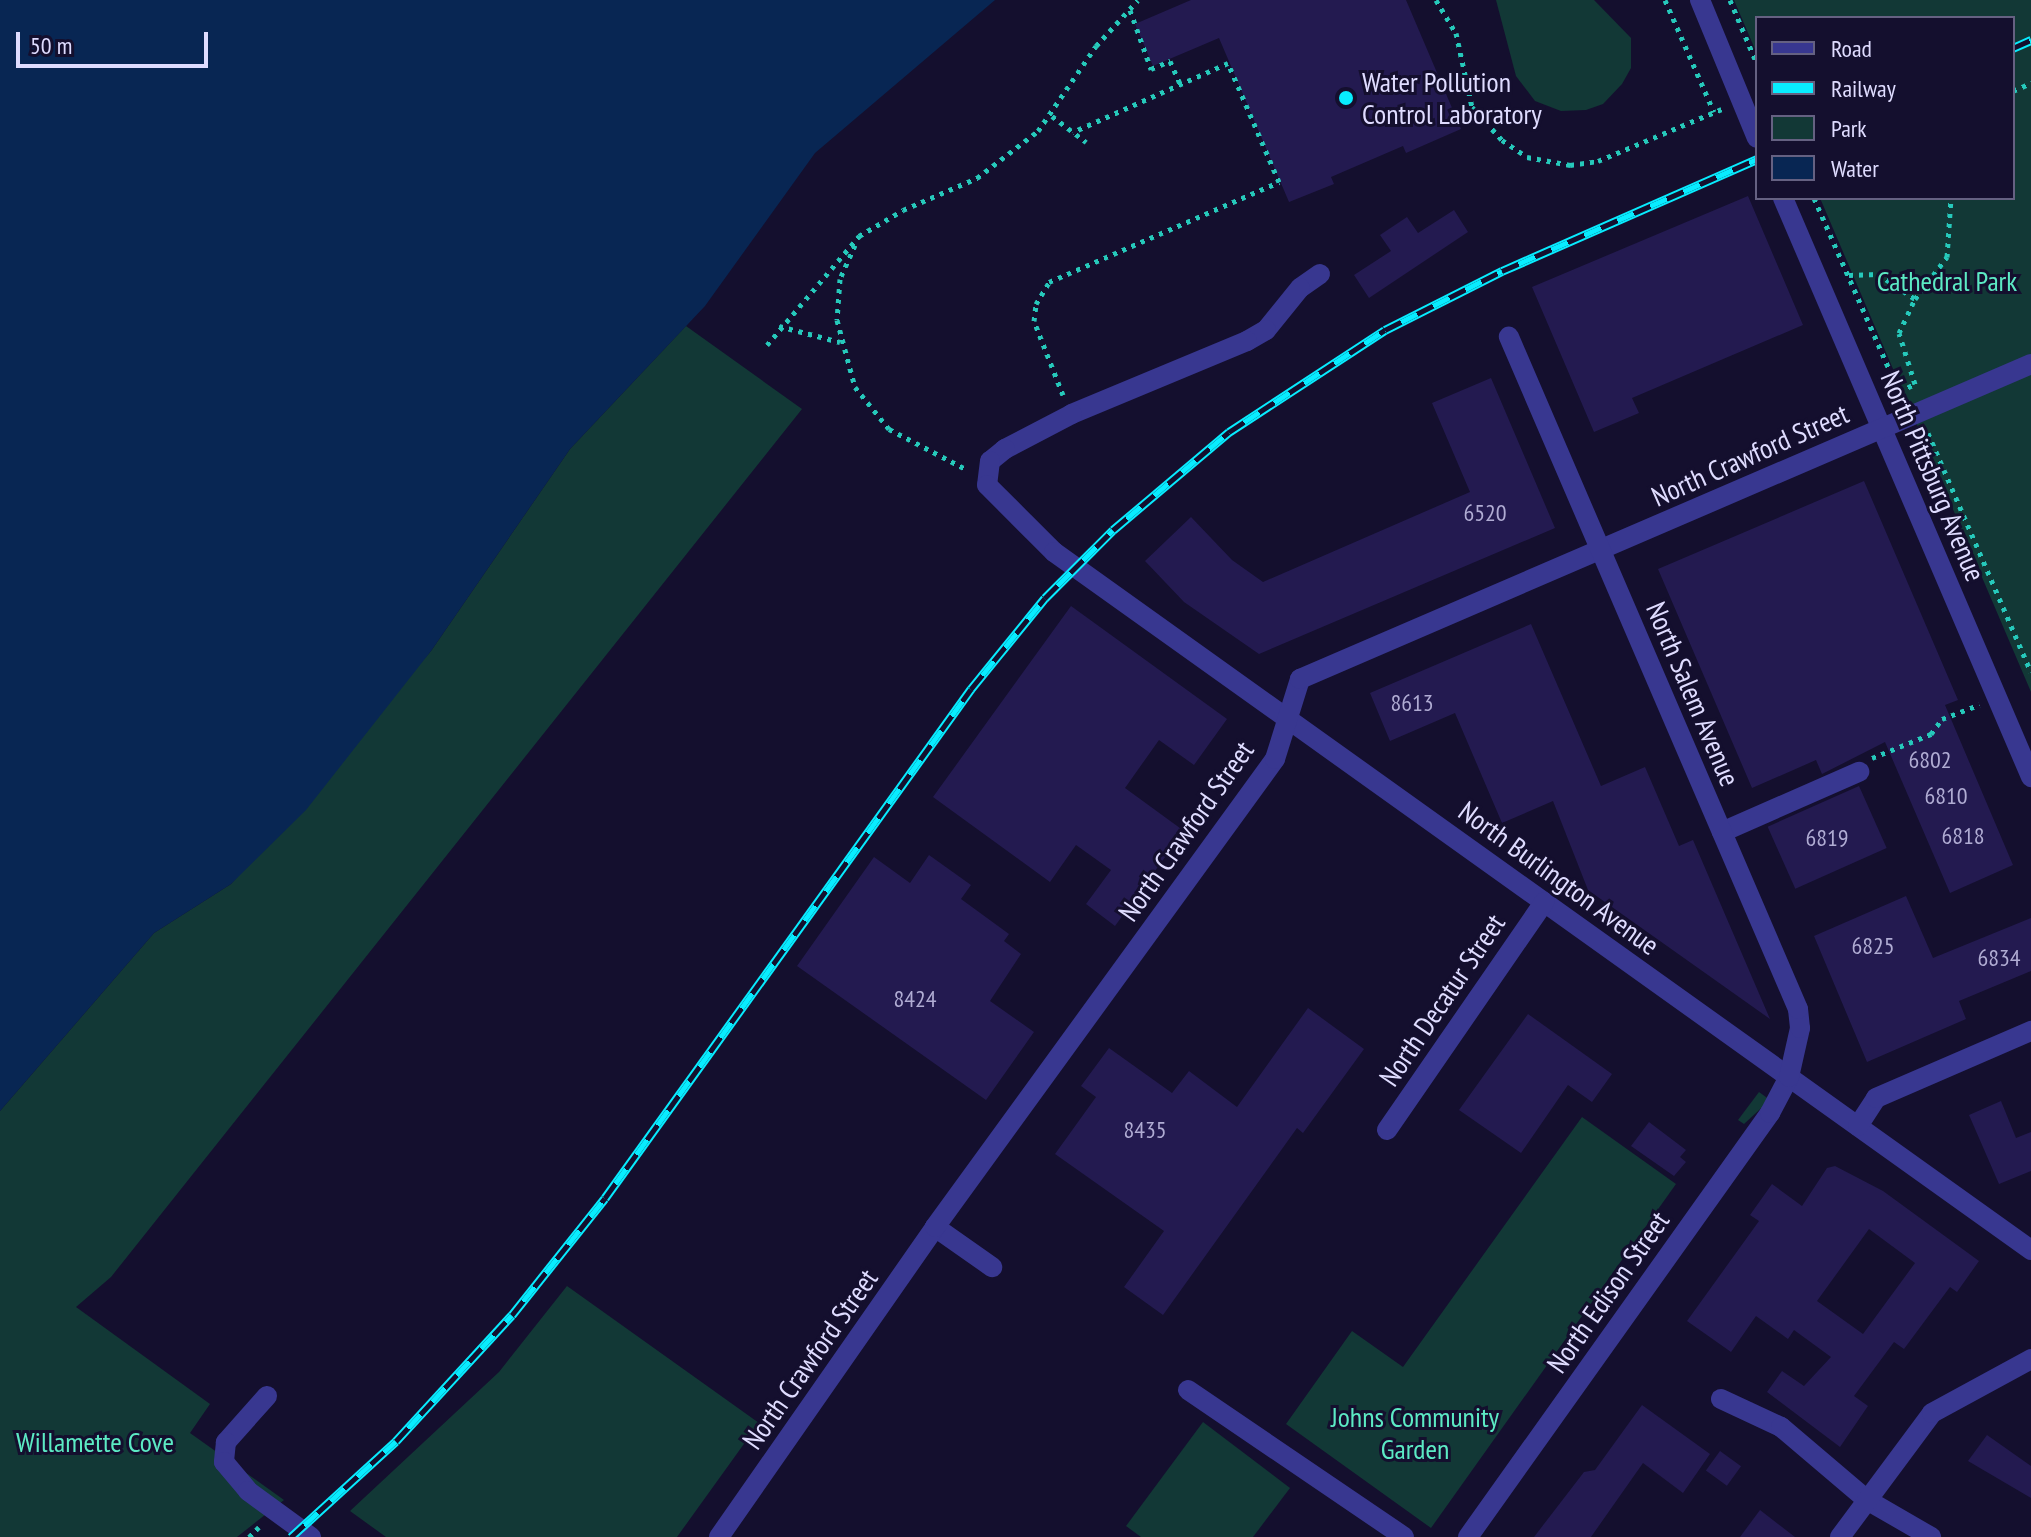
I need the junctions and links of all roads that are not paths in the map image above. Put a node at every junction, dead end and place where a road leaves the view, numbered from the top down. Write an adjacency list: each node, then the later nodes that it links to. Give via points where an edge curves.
1 (1700, 0): 2 (street)
2 (1755, 133)
3 (1784, 200): 7 (street, North Pittsburg Avenue)
4 (1320, 274): 9 (street, North Burlington Avenue, via 1300,288 1266,330 1072,414 1005,449 990,461 986,478 995,495 1054,552)
5 (1509, 337): 8 (street, North Salem Avenue)
6 (2031, 364): 7 (street, North Crawford Street)
7 (1882, 429): 8 (street, North Crawford Street); 11 (street, North Pittsburg Avenue)
8 (1602, 551): 9 (street, North Crawford Street, via 1300,679); 12 (street, North Salem Avenue)
9 (1288, 719): 13 (street, North Burlington Avenue); 18 (street, North Crawford Street, via 1275,759)
10 (1859, 772): 12 (street)
11 (2031, 777)
12 (1722, 832): 15 (street, North Salem Avenue, via 1798,1009 1800,1028)
13 (1544, 902): 15 (street, North Burlington Avenue); 17 (street, North Decatur Street)
14 (2031, 1031): 16 (street, via 1876,1098)
15 (1789, 1077): 16 (street, North Burlington Avenue); 29 (street, North Edison Street, via 1770,1113)
16 (1858, 1126): 19 (street, North Burlington Avenue)
17 (1387, 1130)
18 (935, 1227): 20 (street); 27 (street, North Crawford Street)
19 (2031, 1250)
20 (992, 1267)
21 (2031, 1359): 25 (street, via 1939,1406)
22 (1188, 1390): 28 (street)
23 (267, 1396): 26 (street, via 226,1442 224,1462 248,1491)
24 (1721, 1399): 25 (street, via 1781,1427)
25 (1867, 1500): 30 (street); 31 (street)
26 (311, 1537)
27 (719, 1537)
28 (1404, 1537)
29 (1468, 1537)
30 (1840, 1537)
31 (1931, 1537)

